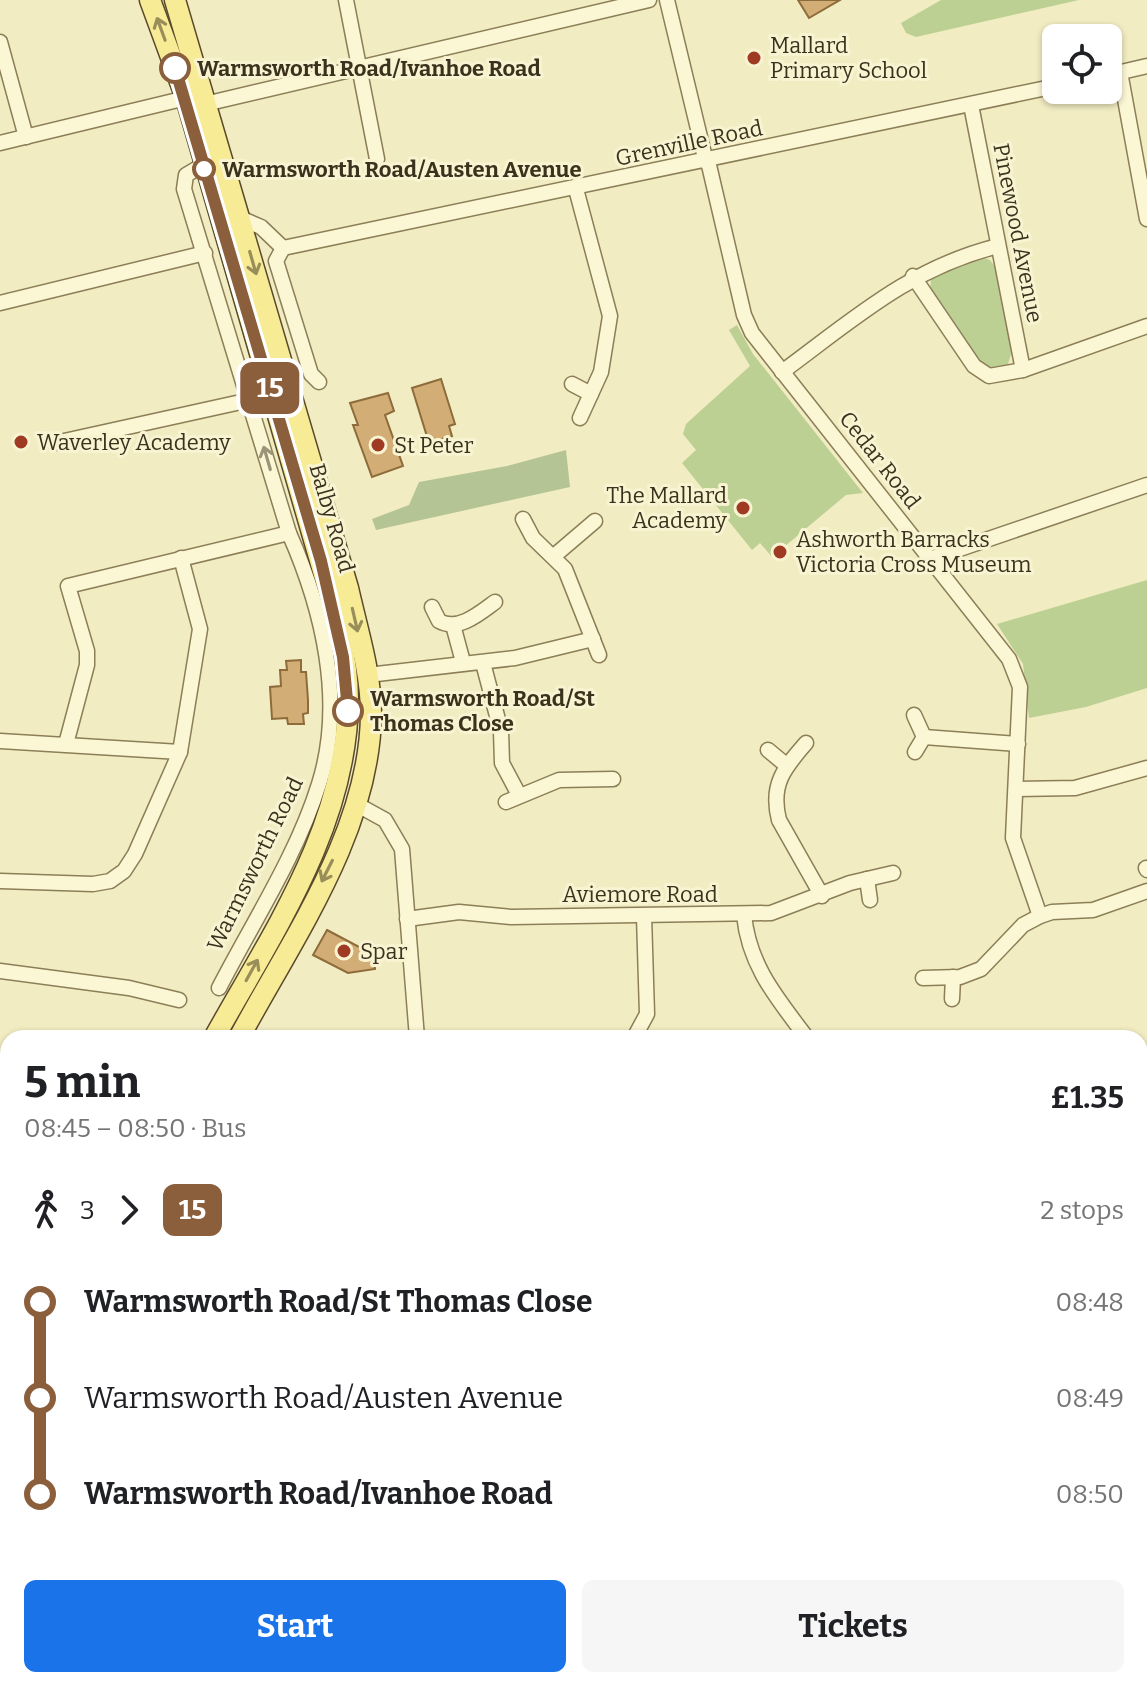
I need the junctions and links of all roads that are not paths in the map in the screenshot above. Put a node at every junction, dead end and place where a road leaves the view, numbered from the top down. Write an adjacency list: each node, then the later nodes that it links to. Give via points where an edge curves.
1 (150, 0): 11 (main road, Balby Road, one-way to 1)
2 (175, 0): 11 (main road, Balby Road)
3 (346, 0): 8 (street)
4 (649, 0): 8 (street)
5 (667, 0): 17 (street, Cedar Road)
6 (0, 42): 14 (street)
7 (1147, 66): 9 (street)
8 (358, 67): 11 (street); 16 (street)
9 (1122, 71)
10 (1042, 89): 13 (street, Grenville Road)
11 (196, 101): 14 (street); 18 (main road, Balby Road); 20 (main road, Balby Road)
12 (1121, 104): 21 (street)
13 (971, 105): 17 (street, Grenville Road); 22 (street, Pinewood Avenue)
14 (26, 137): 15 (street)
15 (0, 143)
16 (377, 159)
17 (707, 161): 19 (street, Grenville Road); 29 (street, Cedar Road, via 744,315)
18 (203, 165): 24 (street, Warmsworth Road, via 186,175 184,189); 81 (main road, Balby Road, one-way to 18, via 313,857 332,810 348,697 321,561)
19 (576, 189): 23 (street, Grenville Road); 32 (street, via 610,316 608,345)
20 (240, 218): 23 (street, via 261,227); 50 (main road, Balby Road, one-way to 50, via 348,588)
21 (1147, 219)
22 (998, 246): 25 (street, via 956,256); 28 (street, Pinewood Avenue)
23 (283, 248): 30 (street, via 276,261 311,374)
24 (205, 253): 26 (street); 33 (street, Warmsworth Road)
25 (913, 276): 28 (street, via 981,373 996,376); 29 (street)
26 (0, 303)
27 (1147, 326): 28 (street)
28 (1023, 370)
29 (782, 372): 42 (street, Cedar Road)
30 (319, 382)
31 (572, 384): 32 (street)
32 (591, 394): 34 (street)
33 (250, 400): 35 (street); 39 (street, Warmsworth Road, one-way to 33)
34 (580, 418)
35 (55, 443)
36 (1147, 485): 42 (street)
37 (523, 519): 40 (street, via 533,538)
38 (595, 521): 40 (street)
39 (289, 533): 41 (street); 78 (street, Warmsworth Road, via 302,562 327,658 330,722 325,756 302,827)
40 (554, 556): 46 (street, via 571,581)
41 (181, 558): 55 (street, via 68,586 87,665); 58 (street, via 200,629)
42 (930, 559): 56 (street, Cedar Road, via 1009,659 1020,687)
43 (495, 602): 45 (street)
44 (432, 607): 45 (street, via 439,621)
45 (453, 625): 48 (street)
46 (593, 639): 47 (street); 49 (street)
47 (599, 655)
48 (463, 662): 49 (street); 50 (street)
49 (483, 663): 62 (street, via 512,798 559,780)
50 (368, 675): 64 (main road, Balby Road, via 369,740)
51 (914, 715): 52 (street)
52 (924, 737): 56 (street); 59 (street)
53 (0, 741): 55 (street)
54 (806, 743): 60 (street)
55 (66, 744): 58 (street)
56 (1018, 744): 63 (street, Cedar Road)
57 (768, 750): 60 (street)
58 (180, 752): 67 (street, via 124,871 93,884)
59 (915, 752)
60 (786, 765): 69 (street, via 775,797 779,820)
61 (1147, 768): 63 (street, via 1075,788)
62 (613, 779)
63 (1016, 789): 73 (street, Cedar Road, via 1015,851)
64 (356, 804): 74 (street, via 385,820 395,833 402,849); 82 (main road, Balby Road, one-way to 82, via 338,851)
65 (893, 873): 66 (street, Aviemore Road)
66 (867, 879): 69 (street, Aviemore Road); 70 (street)
67 (0, 881)
68 (1147, 891): 73 (street, via 1093,910)
69 (822, 896): 71 (street, Aviemore Road, via 790,909)
70 (870, 900)
71 (744, 915): 72 (street, Aviemore Road); 85 (street, via 746,938 762,978)
72 (644, 916): 74 (street, Aviemore Road, via 459,912); 84 (street, via 647,1014)
73 (1040, 916): 76 (street, via 1023,925 981,969)
74 (407, 919): 83 (street)
75 (0, 971): 80 (street)
76 (953, 977): 77 (street); 79 (street)
77 (923, 978)
78 (219, 988)
79 (952, 999)
80 (179, 1000)
81 (218, 1030)
82 (243, 1030)
83 (416, 1030)
84 (638, 1030)
85 (796, 1030)

